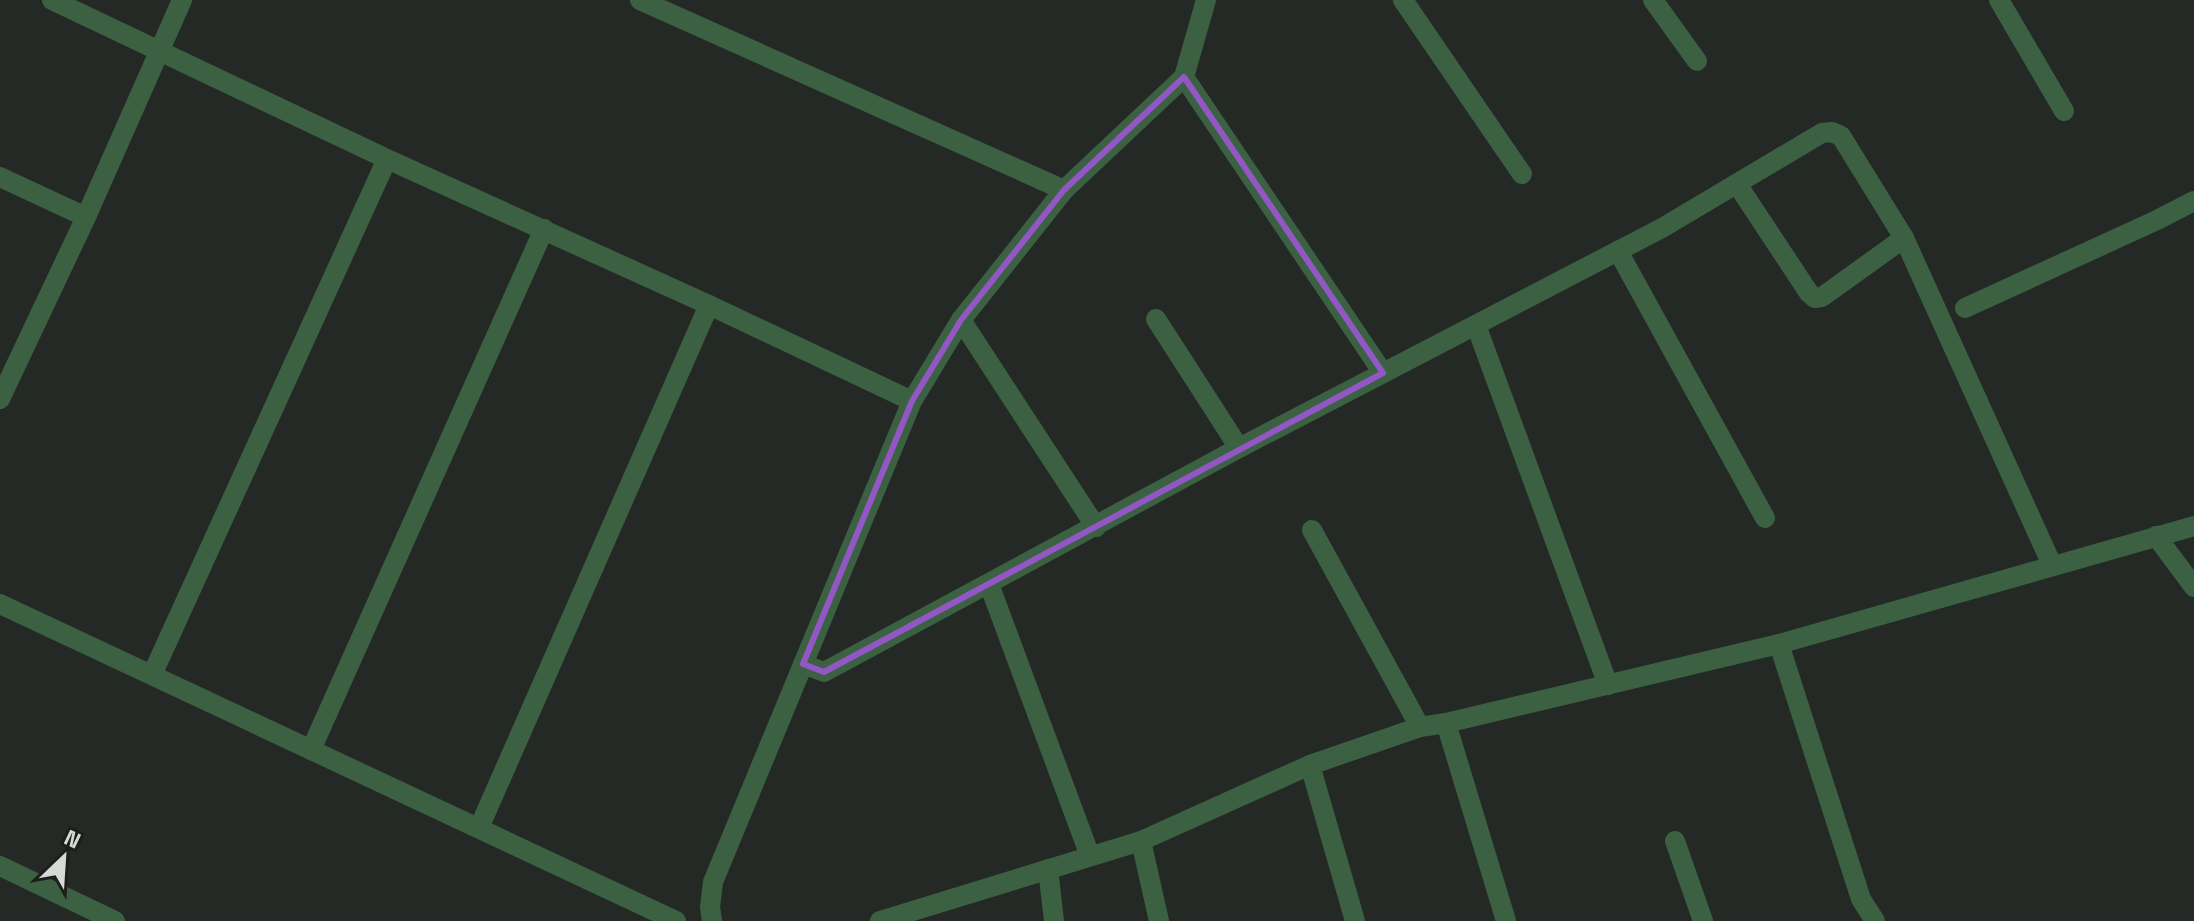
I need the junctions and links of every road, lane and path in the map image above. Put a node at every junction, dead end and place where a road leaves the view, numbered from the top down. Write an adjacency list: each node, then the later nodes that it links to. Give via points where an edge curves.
1 (52, 0): 8 (street)
2 (182, 0): 8 (street)
3 (640, 0): 16 (street)
4 (1206, 0): 10 (street)
5 (1403, 0): 13 (street)
6 (1653, 0): 9 (street)
7 (1999, 0): 11 (street)
8 (159, 50): 12 (street); 18 (street)
9 (1697, 61)
10 (1184, 77): 16 (street); 27 (street)
11 (2064, 111)
12 (387, 159): 19 (street); 42 (street)
13 (1522, 174)
14 (0, 177): 18 (street)
15 (1737, 184): 20 (street, via 1832,132 1841,136); 20 (street, via 1815,298); 21 (street)
16 (1064, 190): 25 (street)
17 (2194, 201): 23 (street)
18 (86, 217): 28 (street)
19 (544, 229): 22 (street); 46 (street)
20 (1904, 238): 36 (street)
21 (1618, 251): 26 (street); 31 (street)
22 (709, 305): 29 (street); 48 (street)
23 (1965, 308)
24 (1156, 319): 30 (street)
25 (961, 320): 29 (street); 33 (street)
26 (1476, 325): 27 (street); 43 (street)
27 (1383, 373): 30 (street)
28 (0, 399)
29 (912, 401): 41 (street)
30 (1239, 448): 33 (street)
31 (1765, 518)
32 (2194, 526): 35 (street)
33 (1096, 527): 37 (street)
34 (1312, 530): 45 (street)
35 (2156, 536): 36 (street); 38 (street)
36 (2052, 565): 40 (street)
37 (989, 584): 41 (street, via 824,672); 51 (street)
38 (2194, 587)
39 (0, 604): 42 (street)
40 (1779, 644): 43 (street); 63 (street, via 1861,899)
41 (803, 664): 56 (street, via 713,882)
42 (152, 675): 46 (street)
43 (1608, 685): 44 (street)
44 (1446, 723): 45 (street); 61 (street)
45 (1420, 727): 47 (street)
46 (311, 750): 48 (street)
47 (1310, 765): 49 (street); 60 (street)
48 (479, 828): 55 (street)
49 (1141, 841): 51 (street); 59 (street)
50 (1675, 841): 62 (street)
51 (1090, 856): 53 (street)
52 (0, 866): 54 (street)
53 (1048, 869): 57 (street); 58 (street)
54 (115, 921)
55 (676, 921)
56 (712, 921)
57 (880, 921)
58 (1054, 921)
59 (1159, 921)
60 (1355, 921)
61 (1506, 921)
62 (1703, 921)
63 (1875, 921)

